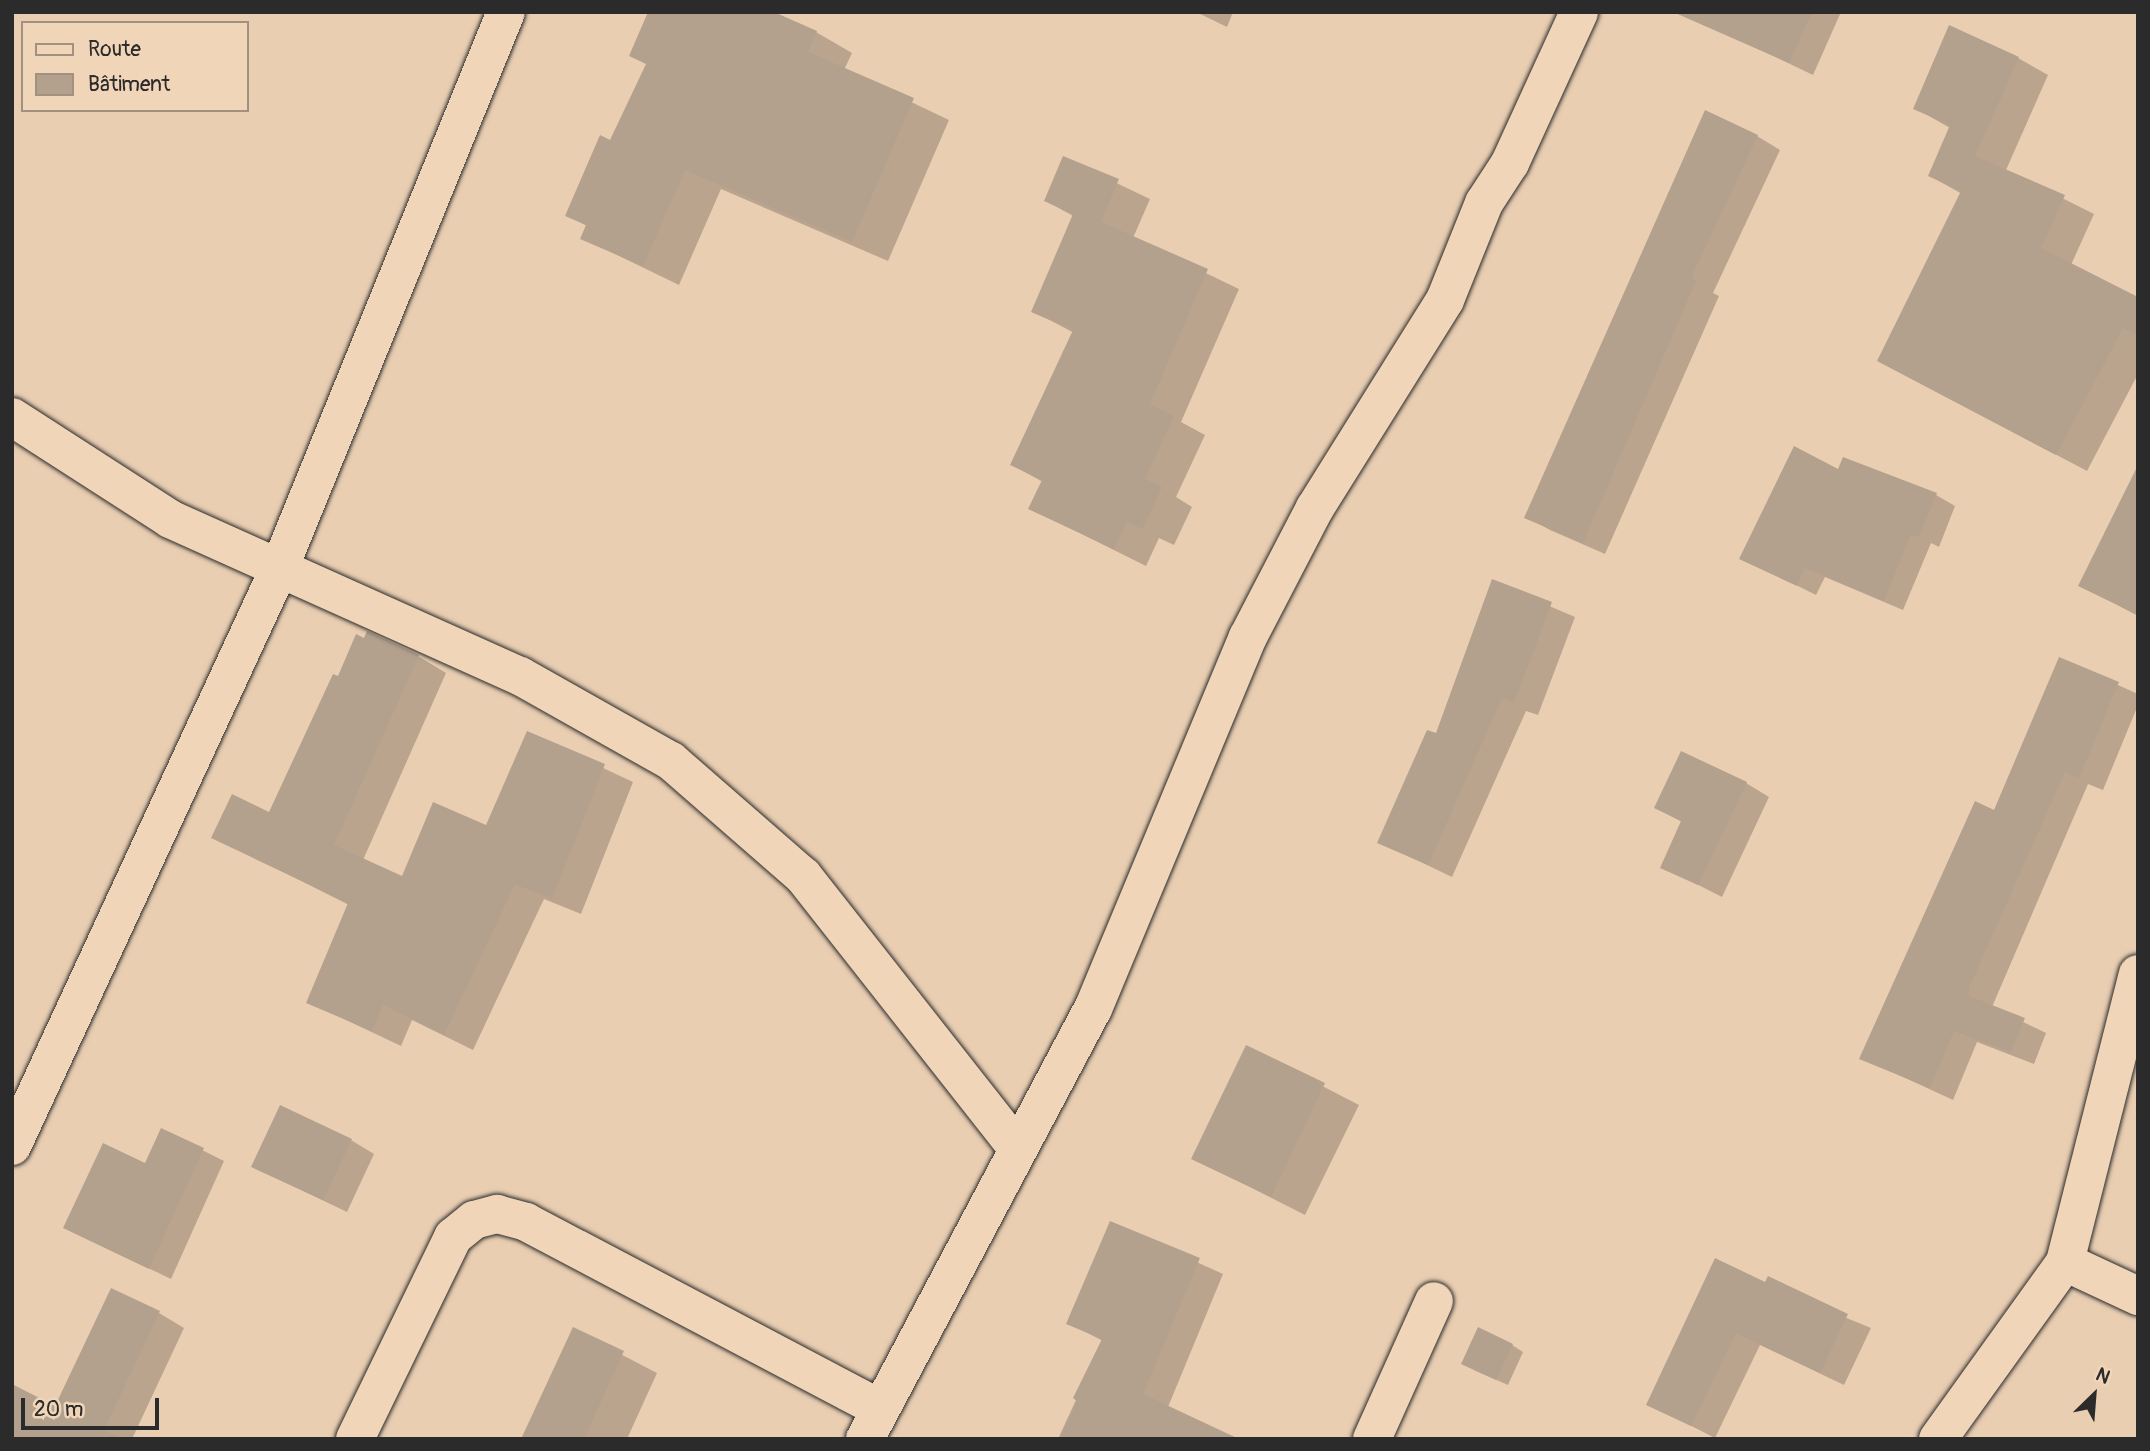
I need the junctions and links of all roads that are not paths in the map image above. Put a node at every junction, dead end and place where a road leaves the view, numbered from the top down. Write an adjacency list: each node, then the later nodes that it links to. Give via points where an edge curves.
1 (506, 12): 4 (street)
2 (1579, 12): 7 (street, via 1510,163 1484,203 1445,300 1315,508 1248,638 1093,1009)
3 (12, 417): 4 (street, via 170,519)
4 (279, 569): 6 (street); 7 (street, via 520,676 671,761 803,876)
5 (2138, 974): 8 (street)
6 (12, 1146)
7 (1016, 1147): 11 (street)
8 (2065, 1262): 9 (street); 14 (street)
9 (2138, 1296)
10 (1434, 1301): 13 (street)
11 (873, 1424): 12 (street, via 526,1222 497,1214 474,1220 453,1237)
12 (355, 1439)
13 (1372, 1439)
14 (1938, 1439)

